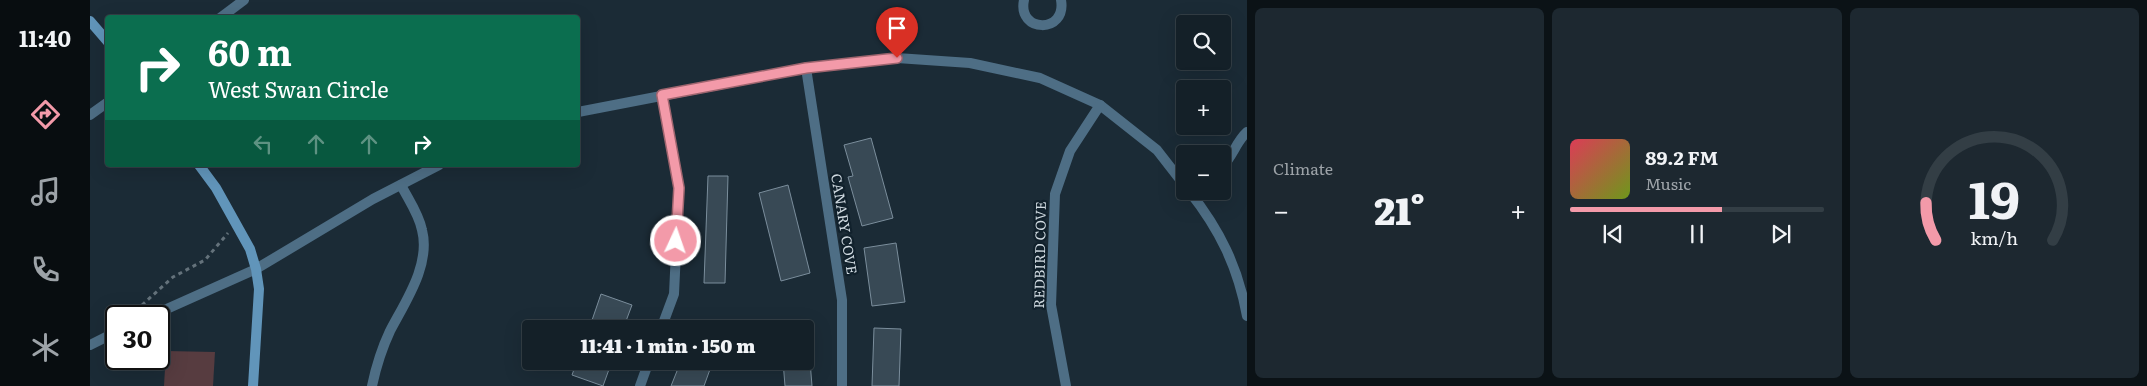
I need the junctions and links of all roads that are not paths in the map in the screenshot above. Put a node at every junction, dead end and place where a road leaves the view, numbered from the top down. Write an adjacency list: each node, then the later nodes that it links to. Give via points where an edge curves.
1 (244, 0): 4 (street)
2 (1024, 0): 3 (street, via 1027,18 1039,25 1056,20 1062,9)
3 (1061, 0)
4 (224, 15)
5 (90, 21): 6 (street)
6 (105, 38)
7 (806, 68): 8 (street); 10 (street, via 897,58 970,63 1040,78); 30 (street, CANARY COVE, via 842,300)
8 (662, 95): 11 (street); 23 (street, via 679,188 674,294)
9 (105, 104): 12 (street)
10 (1100, 105): 17 (street, via 1157,150); 31 (street, REDBIRD COVE, via 1070,151 1055,194 1051,304)
11 (580, 112)
12 (90, 115)
13 (1247, 132): 14 (street, via 1240,138)
14 (1231, 158)
15 (201, 167): 20 (street, via 250,249)
16 (435, 167): 18 (street)
17 (1176, 174)
18 (401, 185): 20 (street); 28 (street, via 423,231 423,254 407,300 376,367)
19 (1196, 200): 22 (street, via 1224,242 1243,290)
20 (256, 269): 21 (street); 27 (street, via 259,289)
21 (170, 307)
22 (1247, 316)
23 (664, 320)
24 (105, 338): 25 (street)
25 (90, 345)
26 (646, 370): 29 (street)
27 (253, 386)
28 (372, 386)
29 (640, 386)
30 (842, 386)
31 (1066, 386)

